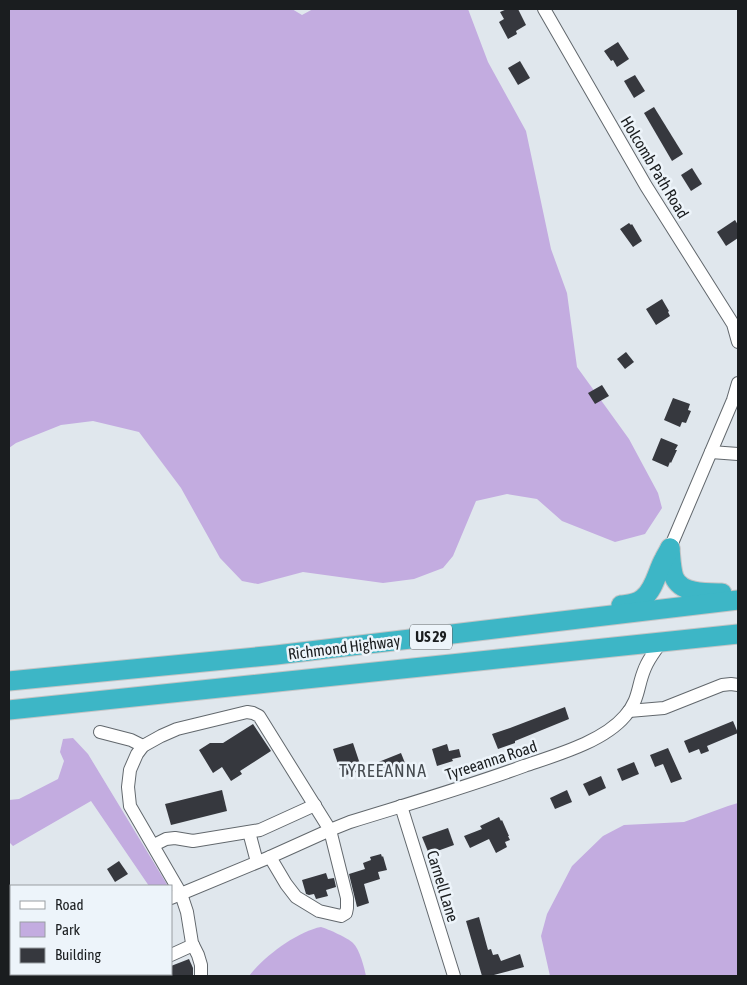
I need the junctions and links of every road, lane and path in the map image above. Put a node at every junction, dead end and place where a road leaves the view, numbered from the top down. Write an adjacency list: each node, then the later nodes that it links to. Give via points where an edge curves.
1 (544, 9): 2 (street, Holcomb Path Road, via 646,186 733,324)
2 (738, 342)
3 (738, 384): 4 (street)
4 (711, 452): 5 (street); 6 (street)
5 (738, 454)
6 (670, 548): 7 (highway, via 675,579 684,587 696,592); 11 (highway, via 647,594 631,604 351,637)
7 (738, 593)
8 (738, 600): 11 (highway, Richmond Highway / US 29)
9 (738, 634): 10 (highway, Richmond Highway / US 29)
10 (661, 642): 14 (highway, Richmond Highway / US 29); 15 (street, Tyreeanna Road, via 645,668 639,692)
11 (206, 662): 12 (highway, Richmond Highway / US 29)
12 (9, 681)
13 (738, 685): 15 (street, via 722,685 664,708)
14 (9, 710)
15 (629, 711): 19 (street, Tyreeanna Road, via 608,731 562,753)
16 (100, 732): 17 (street)
17 (143, 746): 18 (street, via 177,729 253,713 259,716); 22 (street, via 133,762 128,787 130,806)
18 (315, 805): 20 (street); 21 (street)
19 (401, 806): 20 (street, Tyreeanna Road); 30 (street, Carnell Lane)
20 (330, 830): 23 (street, Tyreeanna Road); 23 (street, via 346,898 346,913 341,916 319,911 296,896)
21 (249, 832): 22 (street, via 193,841 166,839); 24 (street)
22 (154, 845): 25 (street)
23 (270, 857): 24 (street, Tyreeanna Road)
24 (258, 862): 26 (street, Tyreeanna Road)
25 (171, 885)
26 (176, 896): 27 (street, via 187,912)
27 (193, 945): 28 (street); 29 (street, via 201,965)
28 (172, 955)
29 (201, 976)
30 (454, 976)

